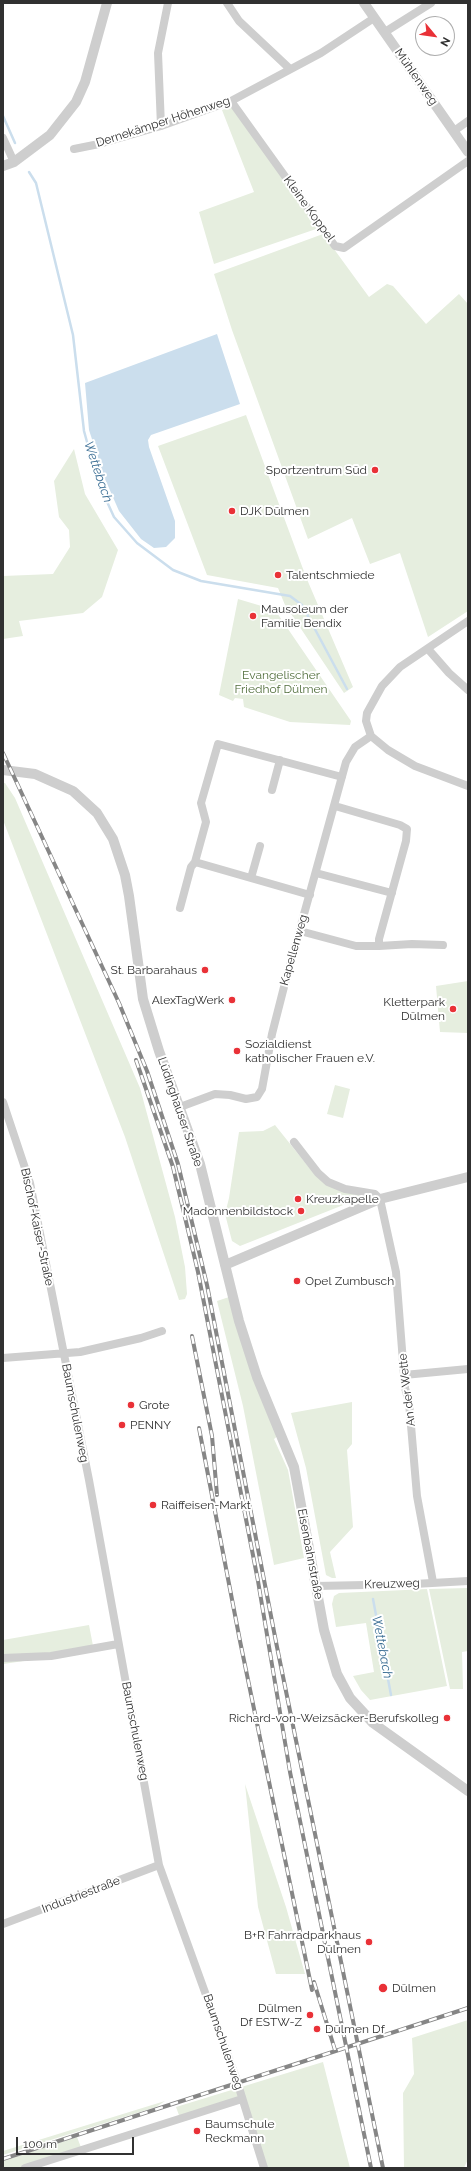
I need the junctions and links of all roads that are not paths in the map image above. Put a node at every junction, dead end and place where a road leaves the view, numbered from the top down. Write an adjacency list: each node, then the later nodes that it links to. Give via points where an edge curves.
1 (108, 3): 17 (street, via 85,82 76,102 50,135)
2 (168, 3): 11 (street, via 158,53)
3 (227, 3): 8 (street, via 239,21)
4 (364, 3): 6 (street, Mühlenweg)
5 (431, 3): 7 (street)
6 (374, 18): 7 (street, Mühlenweg); 8 (street, Dernekämper Höhenweg, via 321,53)
7 (385, 32): 12 (street, Mühlenweg)
8 (290, 69): 9 (street, Dernekämper Höhenweg)
9 (231, 101): 11 (street, Dernekämper Höhenweg); 16 (street, Kleine Koppel, via 335,246 344,248)
10 (468, 121): 12 (street)
11 (161, 126): 14 (street, Dernekämper Höhenweg)
12 (454, 131): 15 (street, Mühlenweg)
13 (3, 138): 17 (street)
14 (74, 149)
15 (468, 152)
16 (468, 161)
17 (14, 162): 18 (street)
18 (3, 166)
19 (468, 621): 20 (street)
20 (428, 648): 21 (street, via 449,673); 22 (street, via 400,667 382,686 367,713)
21 (468, 690)
22 (369, 732): 25 (street, Kapellenweg, via 355,747 346,762); 26 (street, via 388,750 415,766)
23 (280, 760): 25 (street); 27 (street); 30 (street, via 218,744 201,803 206,822)
24 (3, 770): 40 (street, Lüdinghauser Straße, via 35,774 73,791 97,813 113,839 125,874 144,999 159,1051)
25 (342, 777): 28 (street, Kapellenweg)
26 (468, 786)
27 (272, 790)
28 (335, 806): 31 (street, Kapellenweg); 33 (street, via 407,829)
29 (260, 846): 32 (street)
30 (195, 862): 32 (street); 35 (street, via 191,867)
31 (316, 873): 33 (street); 34 (street, Kapellenweg)
32 (251, 878): 34 (street)
33 (392, 893): 38 (street)
34 (310, 895): 36 (street, Kapellenweg)
35 (180, 908)
36 (300, 931): 38 (street, via 356,946); 40 (street, Kapellenweg, via 272,1034 262,1089 257,1097 246,1099 215,1094)
37 (443, 945): 38 (street)
38 (379, 946)
39 (3, 1102): 46 (street, Bischof-Kaiser-Straße, via 28,1174)
40 (180, 1107): 44 (street, Lüdinghauser Straße, via 200,1164)
41 (294, 1142): 43 (street, via 328,1182 345,1189 375,1194)
42 (468, 1177): 43 (street)
43 (380, 1199): 44 (street); 49 (street, An der Wette, via 396,1272)
44 (225, 1266): 52 (street, Eisenbahnstraße, via 257,1378 294,1467)
45 (162, 1330): 46 (street, via 140,1338)
46 (64, 1355): 47 (street); 53 (street, Baumschulenweg)
47 (3, 1358)
48 (468, 1369): 49 (street)
49 (404, 1375): 51 (street, An der Wette, via 409,1402 417,1496)
50 (468, 1581): 51 (street, Kreuzweg)
51 (433, 1582): 52 (street, Kreuzweg)
52 (316, 1586): 55 (street, Eisenbahnstraße, via 330,1654 342,1686 350,1698 361,1712 386,1734)
53 (118, 1644): 54 (street, via 52,1656); 56 (street, Baumschulenweg)
54 (3, 1658)
55 (468, 1791)
56 (159, 1865): 57 (street, Industriestraße); 58 (street, Baumschulenweg)
57 (3, 1924)
58 (242, 2098): 59 (street, Baumschulenweg); 60 (street, Baumschulenweg)
59 (25, 2168)
60 (264, 2168)

